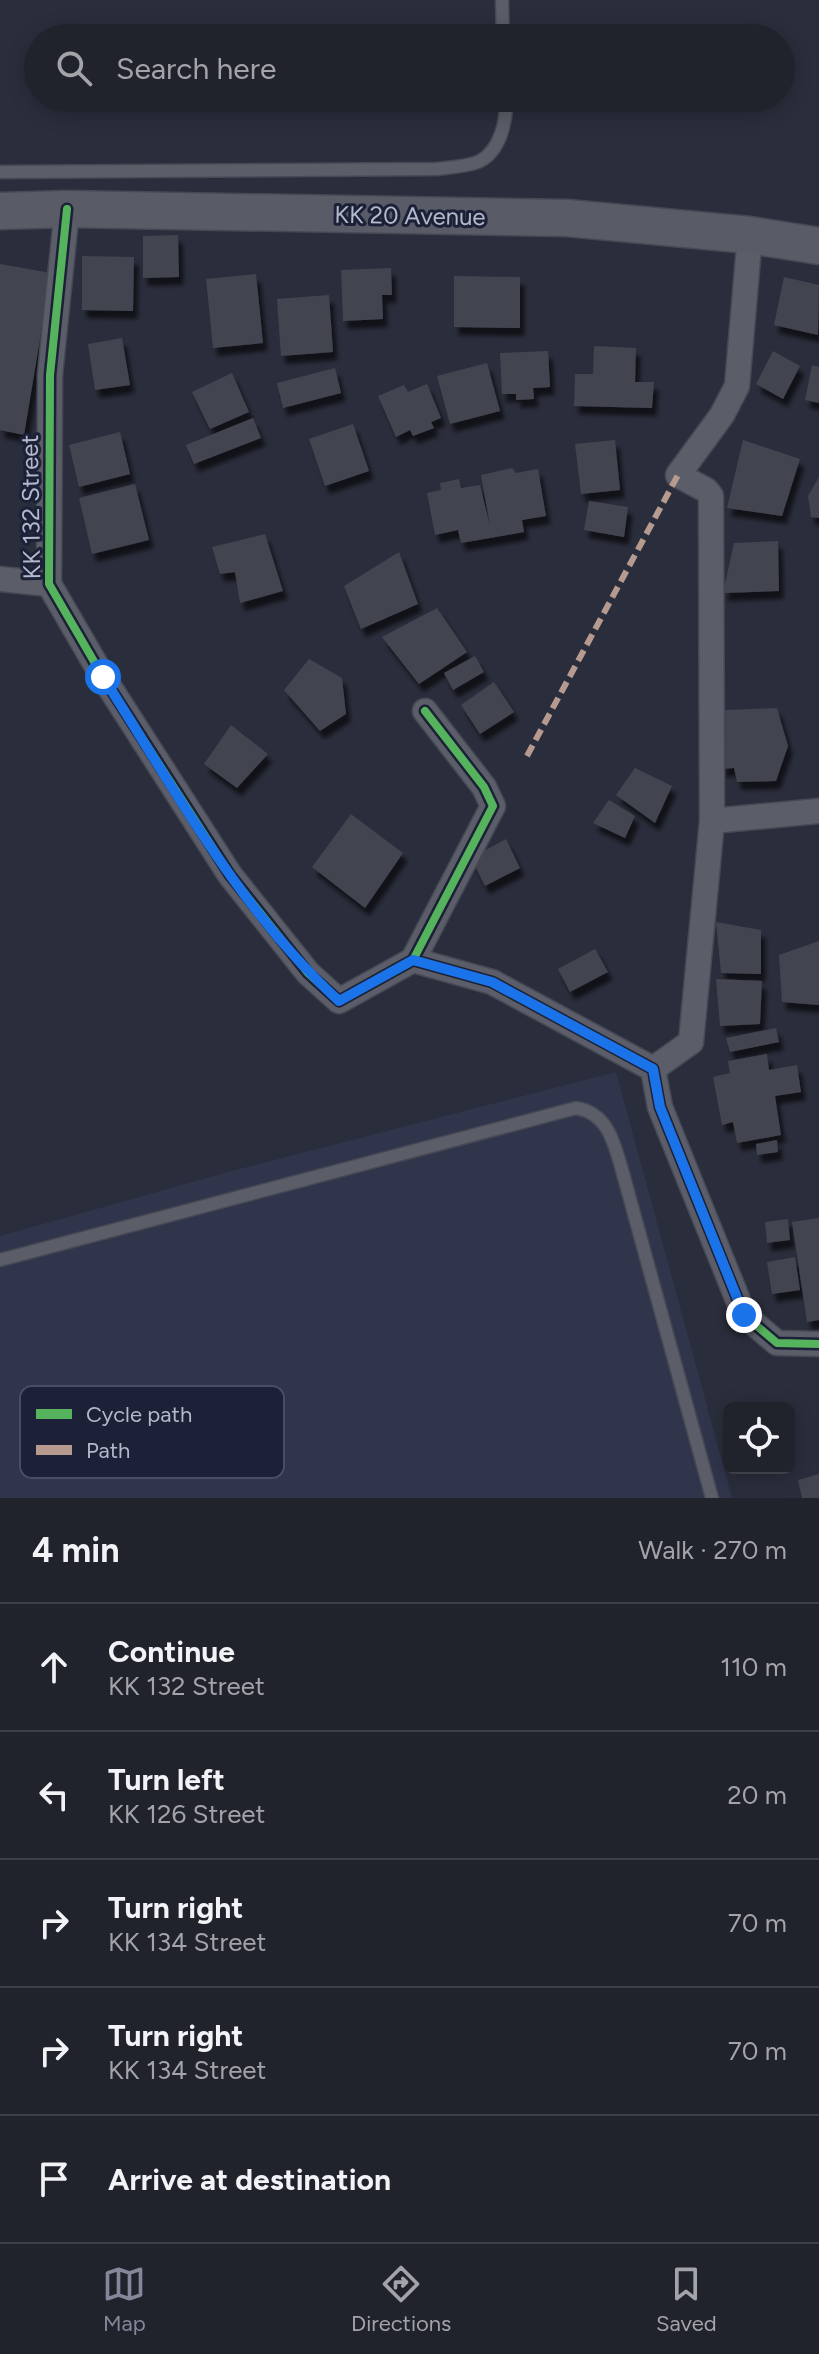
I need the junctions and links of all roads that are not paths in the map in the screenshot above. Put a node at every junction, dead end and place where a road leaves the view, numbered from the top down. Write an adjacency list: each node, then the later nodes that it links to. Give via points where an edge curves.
1 (502, 0): 2 (lane)
2 (503, 24)
3 (507, 112): 4 (lane, via 498,142 480,161 436,169)
4 (0, 172)
5 (67, 209): 6 (main road, KK 20 Avenue); 7 (main road, KK 20 Avenue, via 567,218); 10 (street, KK 132 Street, via 50,375)
6 (0, 211)
7 (750, 235): 8 (main road, KK 20 Avenue); 13 (street, via 737,386 678,475 711,496)
8 (819, 246)
9 (0, 579): 10 (street)
10 (49, 584): 14 (street, KK 132 Street, via 230,875 308,973 339,1001)
11 (425, 711): 14 (street, via 493,806)
12 (819, 811): 13 (street)
13 (712, 821): 15 (street, via 691,1042)
14 (413, 960): 15 (street, via 492,982)
15 (653, 1069): 17 (street, via 660,1107 744,1315 777,1343)
16 (0, 1260): 18 (lane, via 576,1108 591,1110 604,1124 622,1170)
17 (819, 1344)
18 (712, 1498)

